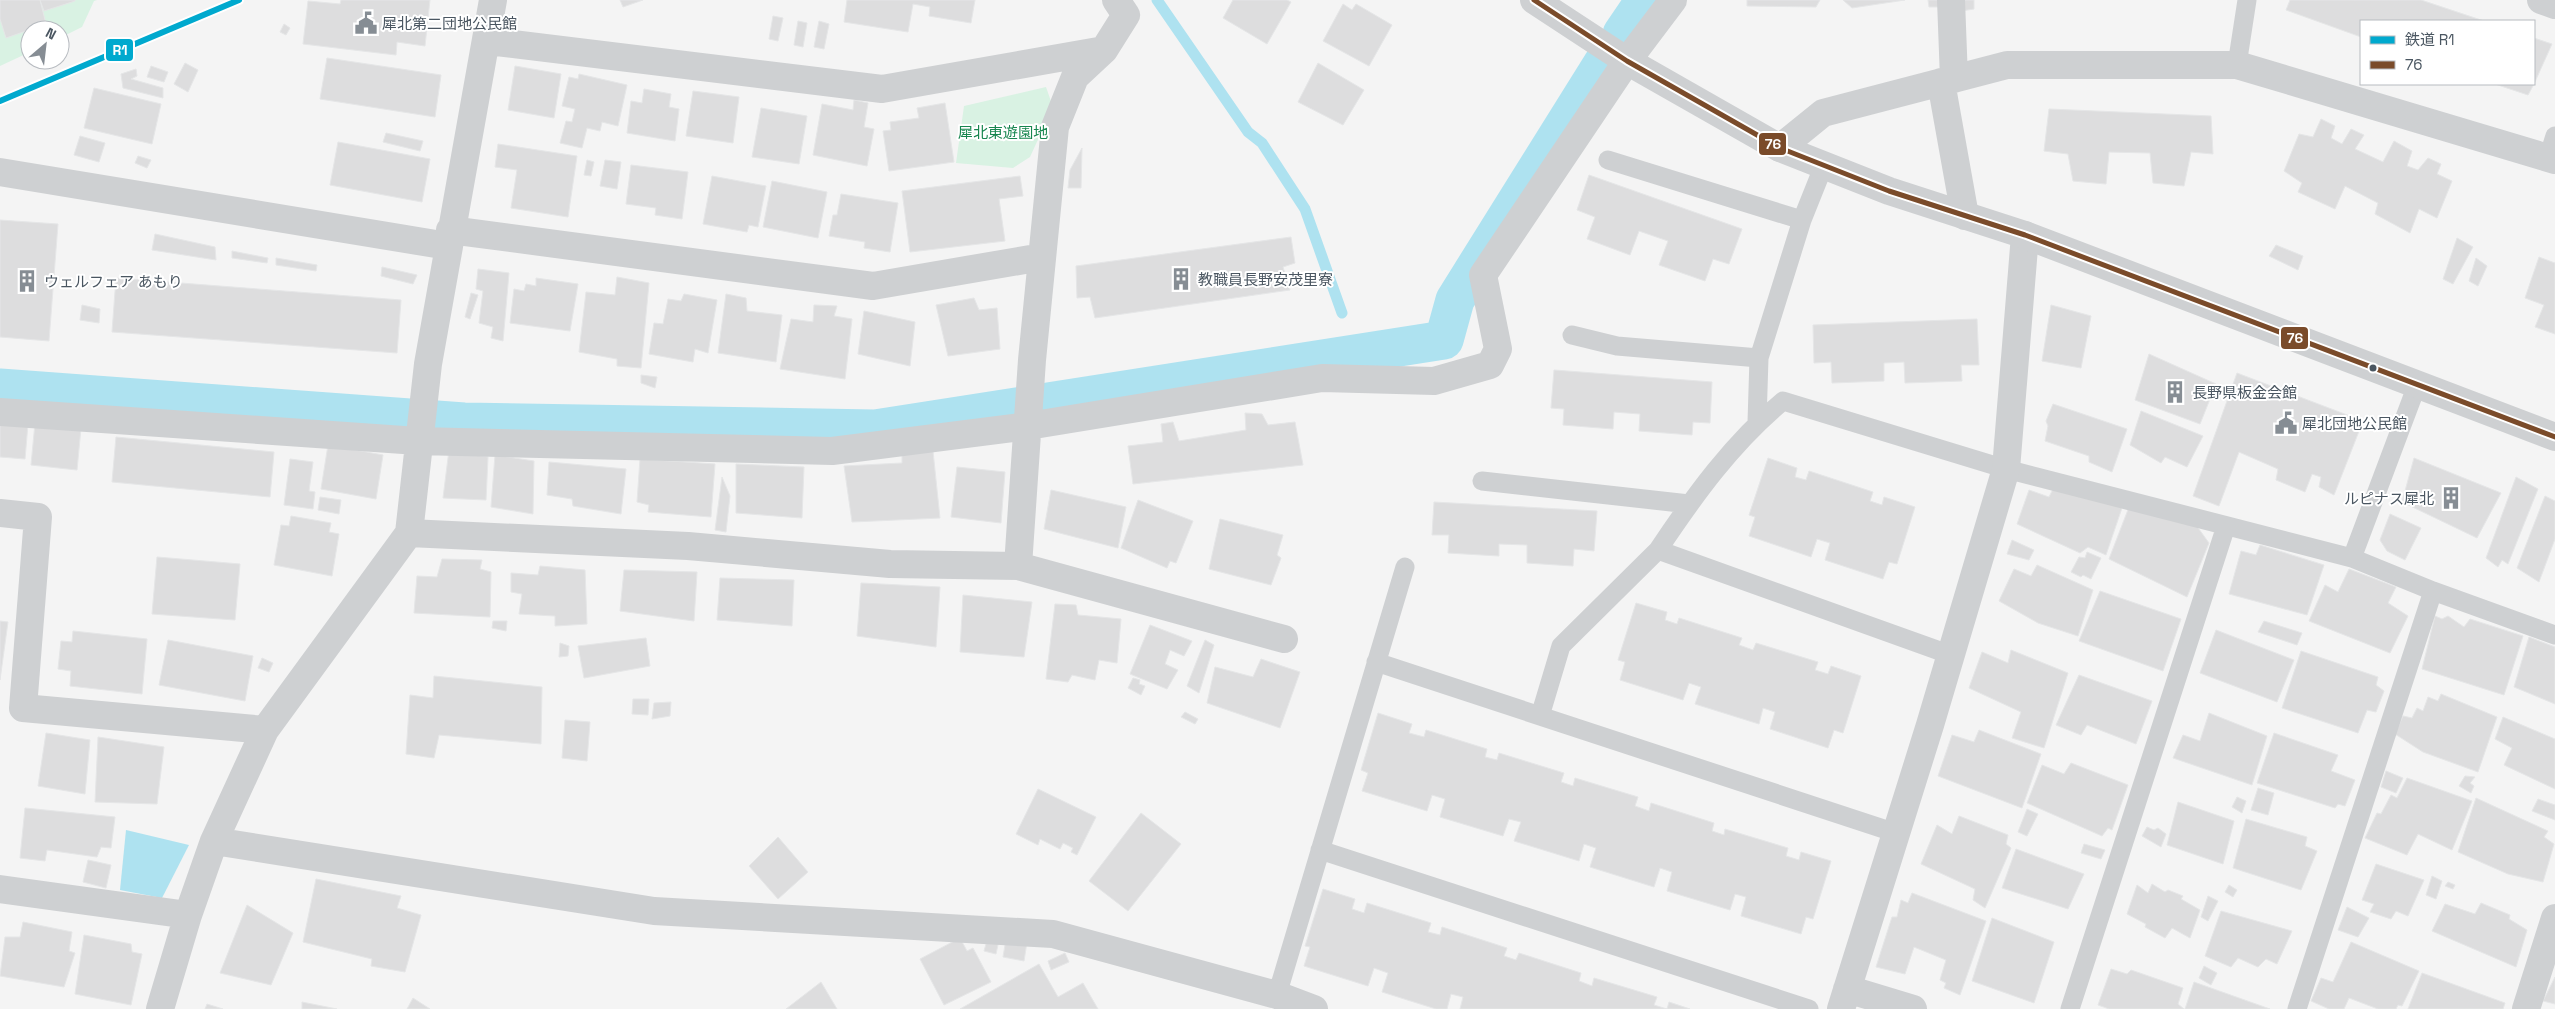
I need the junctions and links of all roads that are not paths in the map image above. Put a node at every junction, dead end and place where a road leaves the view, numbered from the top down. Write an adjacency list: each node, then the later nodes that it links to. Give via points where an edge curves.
1 (493, 0): 9 (street)
2 (1116, 0): 10 (street, via 1126,15)
3 (1534, 0): 11 (street)
4 (1673, 0): 11 (street)
5 (1951, 0): 13 (street)
6 (2247, 0): 12 (lane)
7 (2541, 0): 8 (street)
8 (2555, 5)
9 (488, 41): 10 (street, via 882,89); 22 (street)
10 (1104, 50): 23 (street, via 1075,77 1055,126)
11 (1627, 61): 14 (street); 29 (street, via 1483,275 1498,349 1490,365 1434,381 1322,378)
12 (2237, 65): 13 (street, via 2007,65); 15 (street)
13 (1948, 80): 14 (street, via 1823,113); 19 (street)
14 (1780, 148): 17 (street)
15 (2553, 151)
16 (1608, 160): 20 (lane)
17 (1824, 165): 19 (street); 20 (lane)
18 (0, 172): 22 (street)
19 (1965, 216): 21 (street)
20 (1802, 220): 25 (lane)
21 (2024, 235): 26 (street); 32 (street)
22 (449, 238): 23 (street, via 873,286); 31 (street)
23 (1042, 257): 29 (street)
24 (1572, 335): 25 (lane, via 1617,346)
25 (1759, 358): 28 (lane)
26 (2417, 385): 30 (street); 39 (lane)
27 (0, 412): 31 (street)
28 (1757, 422): 32 (lane, via 1783,401); 34 (lane)
29 (1028, 426): 31 (street, via 832,451); 40 (street)
30 (2555, 437)
31 (418, 441): 37 (street)
32 (2006, 469): 36 (lane); 45 (street)
33 (1482, 481): 34 (lane)
34 (1688, 504): 38 (lane)
35 (0, 513): 48 (street, via 38,517 23,708)
36 (2226, 526): 39 (lane); 61 (lane)
37 (409, 533): 40 (street, via 688,546 890,564); 48 (street)
38 (1658, 550): 45 (lane); 47 (lane, via 1561,646)
39 (2352, 558): 42 (lane)
40 (1018, 566): 44 (street)
41 (1405, 567): 46 (lane)
42 (2433, 591): 43 (lane); 62 (lane)
43 (2555, 636)
44 (1284, 639)
45 (1950, 656): 49 (street)
46 (1376, 662): 47 (lane); 51 (lane)
47 (1540, 716): 49 (lane)
48 (265, 730): 50 (street)
49 (1896, 834): 56 (street)
50 (214, 841): 53 (street); 55 (street, via 654,911 1053,934)
51 (1320, 850): 55 (lane); 59 (lane)
52 (0, 889): 53 (street)
53 (188, 916): 57 (street)
54 (2555, 918): 63 (street)
55 (1277, 995): 58 (street)
56 (1844, 999): 60 (street)
57 (160, 1009)
58 (1314, 1009)
59 (1809, 1009)
60 (1913, 1009)
61 (2070, 1009)
62 (2297, 1009)
63 (2526, 1009)

